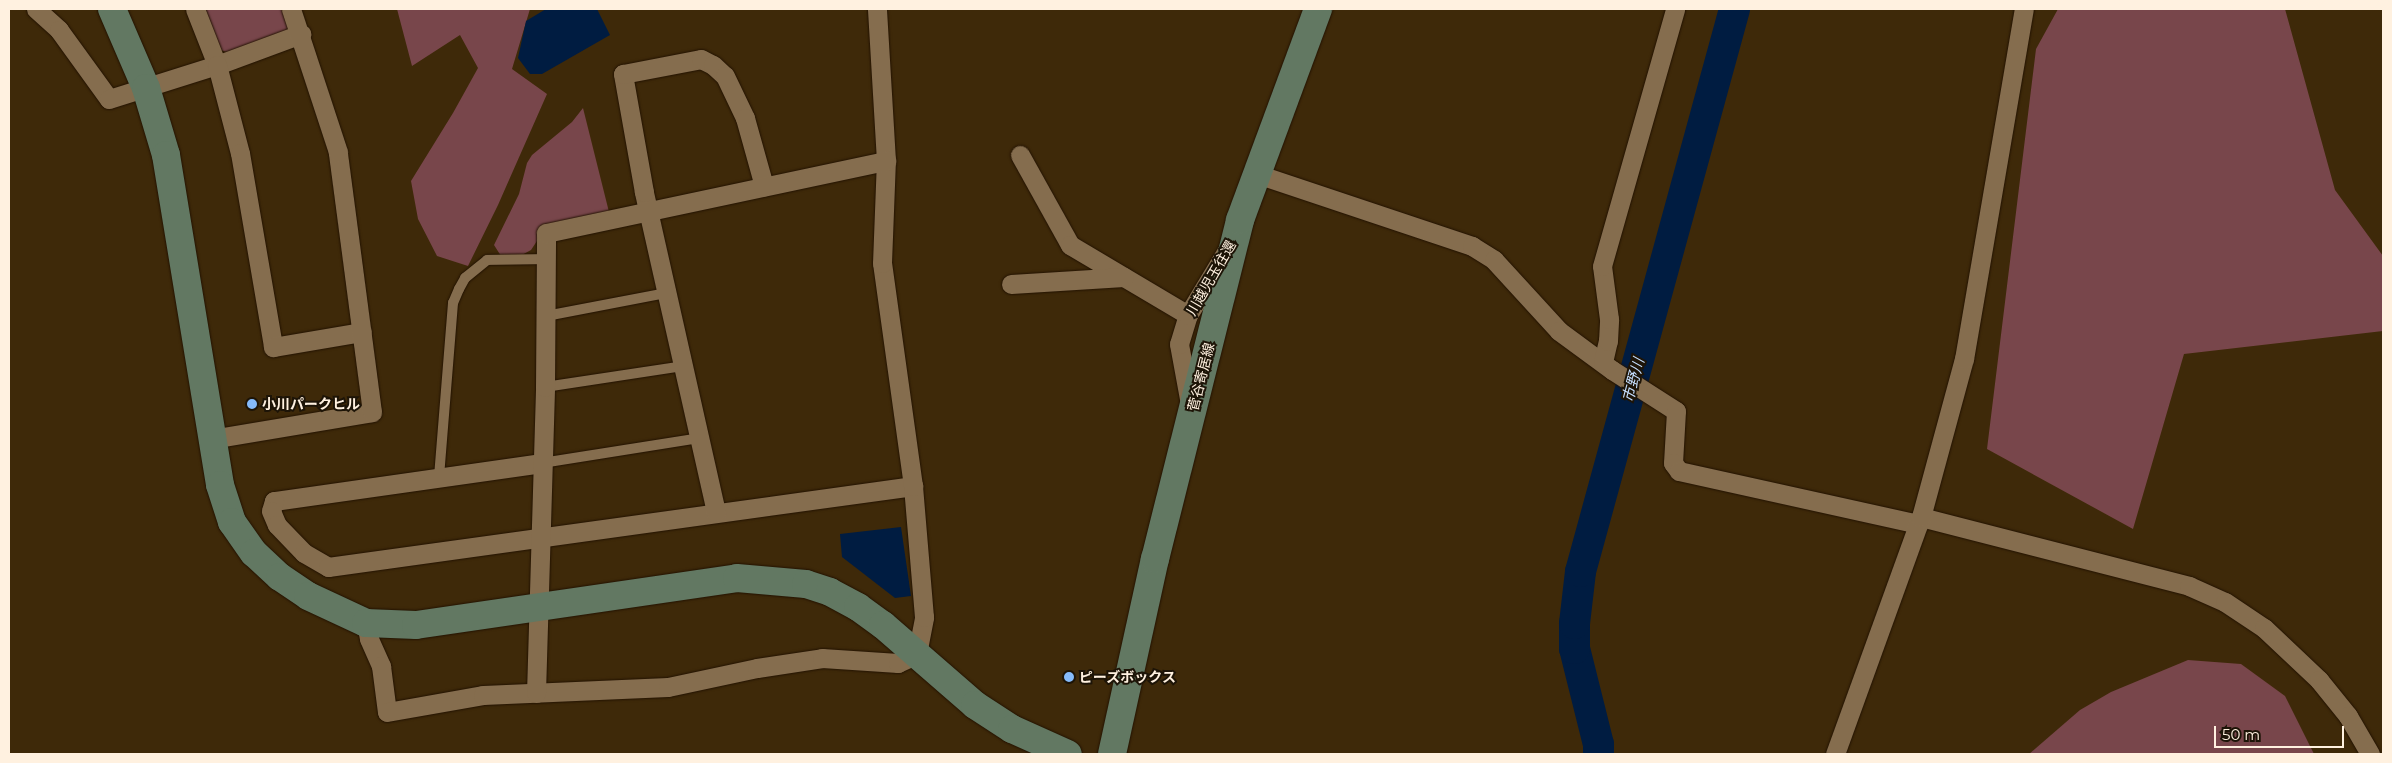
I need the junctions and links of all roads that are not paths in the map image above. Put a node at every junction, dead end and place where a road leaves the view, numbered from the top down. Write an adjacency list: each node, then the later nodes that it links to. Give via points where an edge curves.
1 (36, 9): 11 (street, via 59,30 109,99)
2 (112, 9): 11 (street)
3 (195, 9): 10 (street)
4 (291, 9): 9 (street)
5 (877, 9): 13 (street)
6 (1318, 9): 14 (street, 菅谷寄居線)
7 (1675, 9): 26 (street, via 1602,266 1609,319)
8 (2024, 9): 35 (street, via 1964,359)
9 (301, 34): 10 (street); 24 (street, via 338,152)
10 (217, 65): 11 (street); 24 (street, via 240,153 273,347)
11 (146, 88): 30 (street, via 166,155)
12 (1020, 155): 19 (street, via 1070,245)
13 (886, 161): 15 (street); 33 (street, via 882,263)
14 (1257, 174): 17 (street, 菅谷寄居線); 26 (street, via 1472,246 1494,260 1559,331)
15 (764, 186): 16 (street); 16 (street, via 745,118 725,76 713,65 701,59 623,74)
16 (650, 211): 18 (street, via 546,233); 21 (street)
17 (1238, 232): 22 (street, 川越児玉往還); 28 (street, 菅谷寄居線)
18 (546, 259): 23 (street); 32 (lane, via 487,260 465,278 459,289 453,303)
19 (1124, 277): 20 (street); 22 (street)
20 (1011, 284)
21 (667, 293): 23 (lane); 25 (street)
22 (1188, 315): 28 (street, 川越児玉往還, via 1180,344)
23 (546, 316): 27 (street)
24 (362, 332): 30 (street, via 372,412)
25 (684, 366): 27 (lane); 29 (street)
26 (1607, 366): 35 (street, via 1676,411 1673,463 1679,471)
27 (545, 387): 31 (street)
28 (1192, 414): 42 (street, 菅谷寄居線, via 1155,559)
29 (699, 438): 31 (lane); 34 (street)
30 (211, 439): 38 (street, via 220,485 232,522 254,553 280,577 308,596)
31 (542, 463): 32 (street); 36 (street)
32 (439, 477): 36 (street, via 274,501 270,511 277,525 304,553 328,567)
33 (913, 486): 34 (street); 39 (street, via 924,617)
34 (716, 512): 36 (street)
35 (1919, 520): 43 (street); 44 (street, via 2189,586 2225,602 2264,628 2319,680 2348,716)
36 (539, 538): 37 (street)
37 (540, 608): 38 (street, via 416,625); 39 (street, via 737,578 806,584 858,607); 40 (street)
38 (366, 623): 40 (street, via 381,666 388,712 483,695)
39 (917, 654): 40 (street, via 898,663 822,658 668,687); 41 (street, via 975,705 1012,729)
40 (536, 693)
41 (1068, 754)
42 (1112, 754)
43 (1835, 754)
44 (2370, 754)

